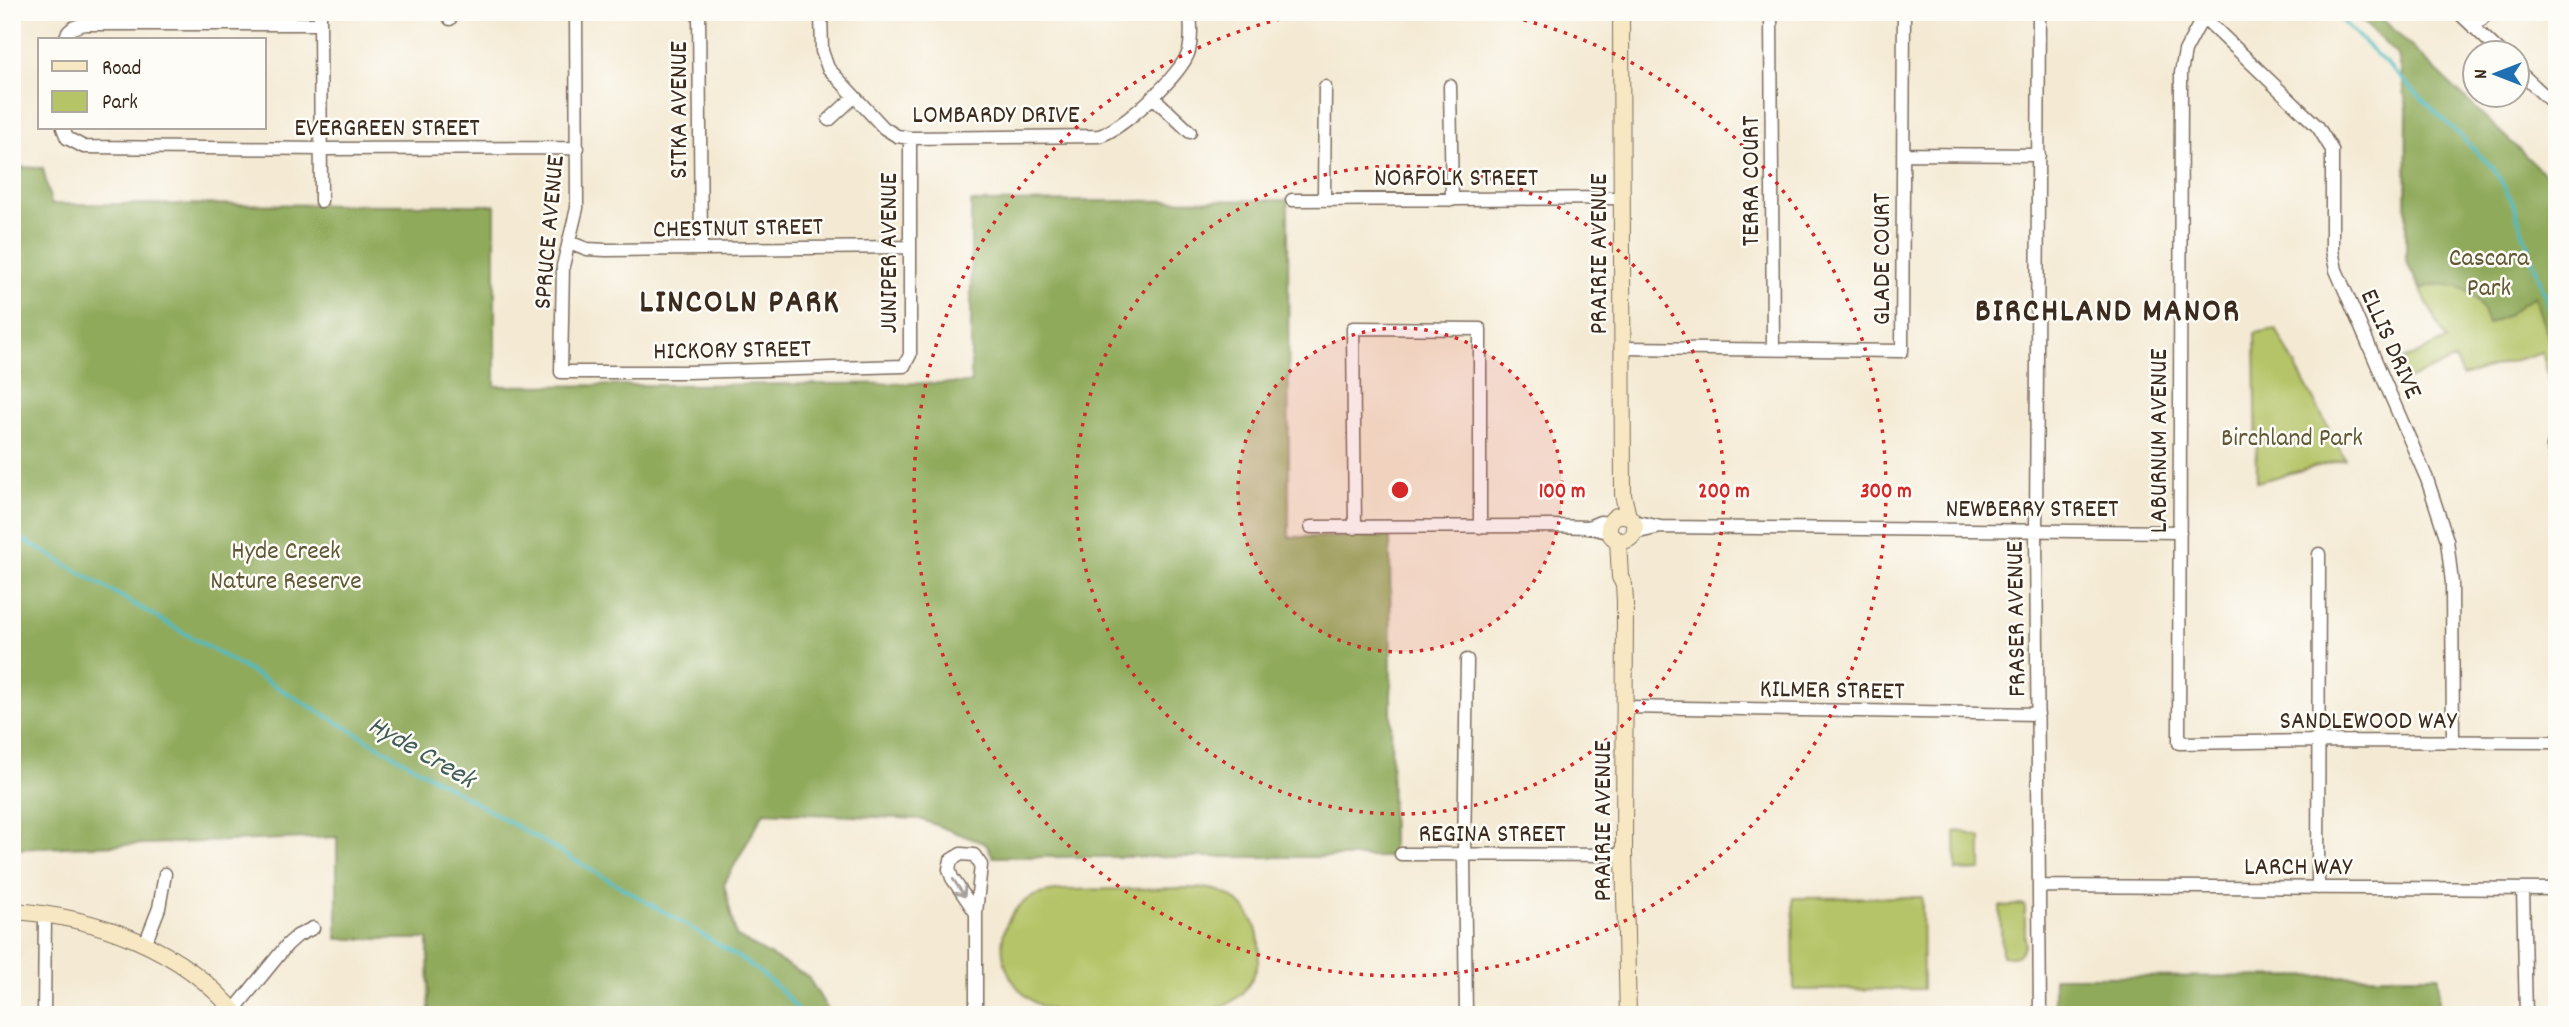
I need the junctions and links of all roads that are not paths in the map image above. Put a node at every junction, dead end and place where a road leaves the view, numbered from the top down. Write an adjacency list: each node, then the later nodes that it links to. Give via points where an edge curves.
1 (576, 12): 26 (street, SPRUCE AVENUE)
2 (699, 12): 37 (street, SITKA AVENUE)
3 (821, 12): 19 (street, LOMBARDY DRIVE, via 825,64)
4 (1191, 12): 20 (street, LOMBARDY DRIVE, via 1191,37 1184,61)
5 (1621, 12): 30 (main road, PRAIRIE AVENUE)
6 (1771, 12): 39 (street, TERRA COURT)
7 (1904, 12): 28 (street, GLADE COURT)
8 (2039, 12): 29 (street, FRASER AVENUE)
9 (2458, 12): 13 (street)
10 (2488, 12): 13 (street)
11 (2201, 15): 49 (street, LABURNUM AVENUE, via 2181,73); 55 (street, ELLIS DRIVE, via 2318,127 2332,150 2336,270 2427,479 2450,554)
12 (320, 18): 14 (street, via 85,24); 27 (street)
13 (2474, 28): 15 (street)
14 (68, 35)
15 (2485, 38)
16 (2530, 82): 21 (street)
17 (1450, 86): 33 (street)
18 (1325, 87): 32 (street)
19 (854, 97): 22 (street); 25 (street, LOMBARDY DRIVE, via 887,130)
20 (1153, 97): 24 (street); 25 (street, LOMBARDY DRIVE, via 1118,128 1099,136)
21 (2557, 107)
22 (829, 120)
23 (64, 130): 27 (street, EVERGREEN STREET, via 67,138 83,147)
24 (1190, 132)
25 (910, 138): 36 (street, JUNIPER AVENUE)
26 (578, 148): 27 (street, EVERGREEN STREET); 35 (street, SPRUCE AVENUE, via 578,208)
27 (321, 149): 34 (street)
28 (1904, 153): 29 (street); 39 (street, GLADE COURT, via 1902,351)
29 (2039, 155): 48 (street, FRASER AVENUE)
30 (1621, 198): 33 (street, NORFOLK STREET); 38 (main road, PRAIRIE AVENUE)
31 (1292, 200): 32 (street, NORFOLK STREET)
32 (1325, 200): 33 (street, NORFOLK STREET)
33 (1452, 200)
34 (321, 201)
35 (569, 242): 37 (street, CHESTNUT STREET, via 595,250); 41 (street, SPRUCE AVENUE, via 563,266)
36 (909, 247): 37 (street, CHESTNUT STREET); 40 (street, JUNIPER AVENUE, via 910,355)
37 (701, 249)
38 (1621, 348): 39 (street, GLADE COURT); 46 (main road, PRAIRIE AVENUE)
39 (1773, 349)
40 (904, 366): 41 (street, HICKORY STREET)
41 (561, 372)
42 (2556, 431): 43 (street)
43 (2557, 469)
44 (1311, 527): 47 (street, NEWBERRY STREET)
45 (1479, 527): 46 (street, NEWBERRY STREET); 47 (street, NEWBERRY STREET); 47 (street, via 1480,329 1353,328)
46 (1623, 527): 48 (street, NEWBERRY STREET); 52 (main road, PRAIRIE AVENUE, via 1620,577 1624,585)
47 (1354, 528)
48 (2036, 532): 49 (street, NEWBERRY STREET); 53 (street, FRASER AVENUE)
49 (2180, 532): 56 (street, LABURNUM AVENUE)
50 (2319, 554): 54 (street)
51 (1467, 660): 59 (street)
52 (1625, 707): 53 (street, KILMER STREET); 60 (main road, PRAIRIE AVENUE)
53 (2038, 714): 62 (street, FRASER AVENUE)
54 (2319, 741): 55 (street, SANDLEWOOD WAY); 56 (street, SANDLEWOOD WAY); 63 (street)
55 (2453, 741): 57 (street, SANDLEWOOD WAY)
56 (2179, 743)
57 (2557, 743)
58 (1401, 854): 59 (street, REGINA STREET)
59 (1464, 854): 60 (street, REGINA STREET); 74 (street)
60 (1625, 856): 75 (main road, PRAIRIE AVENUE)
61 (165, 874): 70 (street, via 159,908)
62 (2039, 887): 63 (street, LARCH WAY); 76 (street, FRASER AVENUE)
63 (2318, 888): 64 (street, LARCH WAY)
64 (2523, 889): 65 (street, LARCH WAY); 77 (street)
65 (2557, 889)
66 (12, 911): 68 (main road)
67 (976, 913): 73 (street)
68 (45, 914): 70 (main road, via 86,922); 72 (street)
69 (313, 928): 71 (street, via 287,945)
70 (145, 944): 71 (main road, via 197,977)
71 (233, 1013)
72 (44, 1015)
73 (976, 1015)
74 (1466, 1015)
75 (1628, 1015)
76 (2040, 1015)
77 (2526, 1015)

